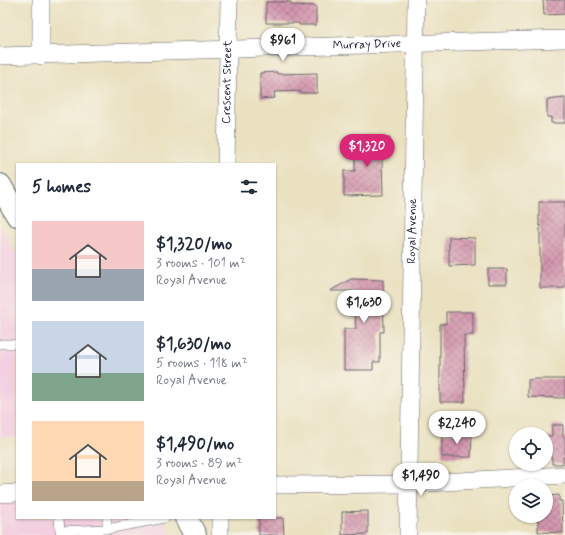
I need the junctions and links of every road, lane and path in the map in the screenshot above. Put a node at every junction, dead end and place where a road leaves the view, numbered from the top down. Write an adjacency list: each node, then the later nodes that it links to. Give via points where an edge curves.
1 (41, 0): 8 (street)
2 (229, 0): 6 (street, Crescent Street)
3 (416, 0): 5 (street, Royal Avenue)
4 (565, 39): 5 (street, Murray Drive)
5 (415, 44): 6 (street, Murray Drive); 15 (street, Royal Avenue)
6 (228, 49): 8 (street, Murray Drive); 9 (street, Crescent Street)
7 (0, 56): 8 (street, Murray Drive)
8 (41, 56)
9 (226, 163)
10 (0, 185): 11 (main road)
11 (16, 213)
12 (0, 344): 13 (lane)
13 (16, 344)
14 (565, 475): 15 (street)
15 (408, 484): 16 (street); 27 (street, Royal Avenue)
16 (276, 485)
17 (16, 493): 18 (street)
18 (0, 494)
19 (59, 519): 24 (lane, via 60,531)
20 (107, 519): 24 (lane)
21 (160, 519): 24 (lane)
22 (187, 519): 25 (main road)
23 (220, 519): 26 (street)
24 (108, 529)
25 (195, 535)
26 (220, 535)
27 (408, 535)

